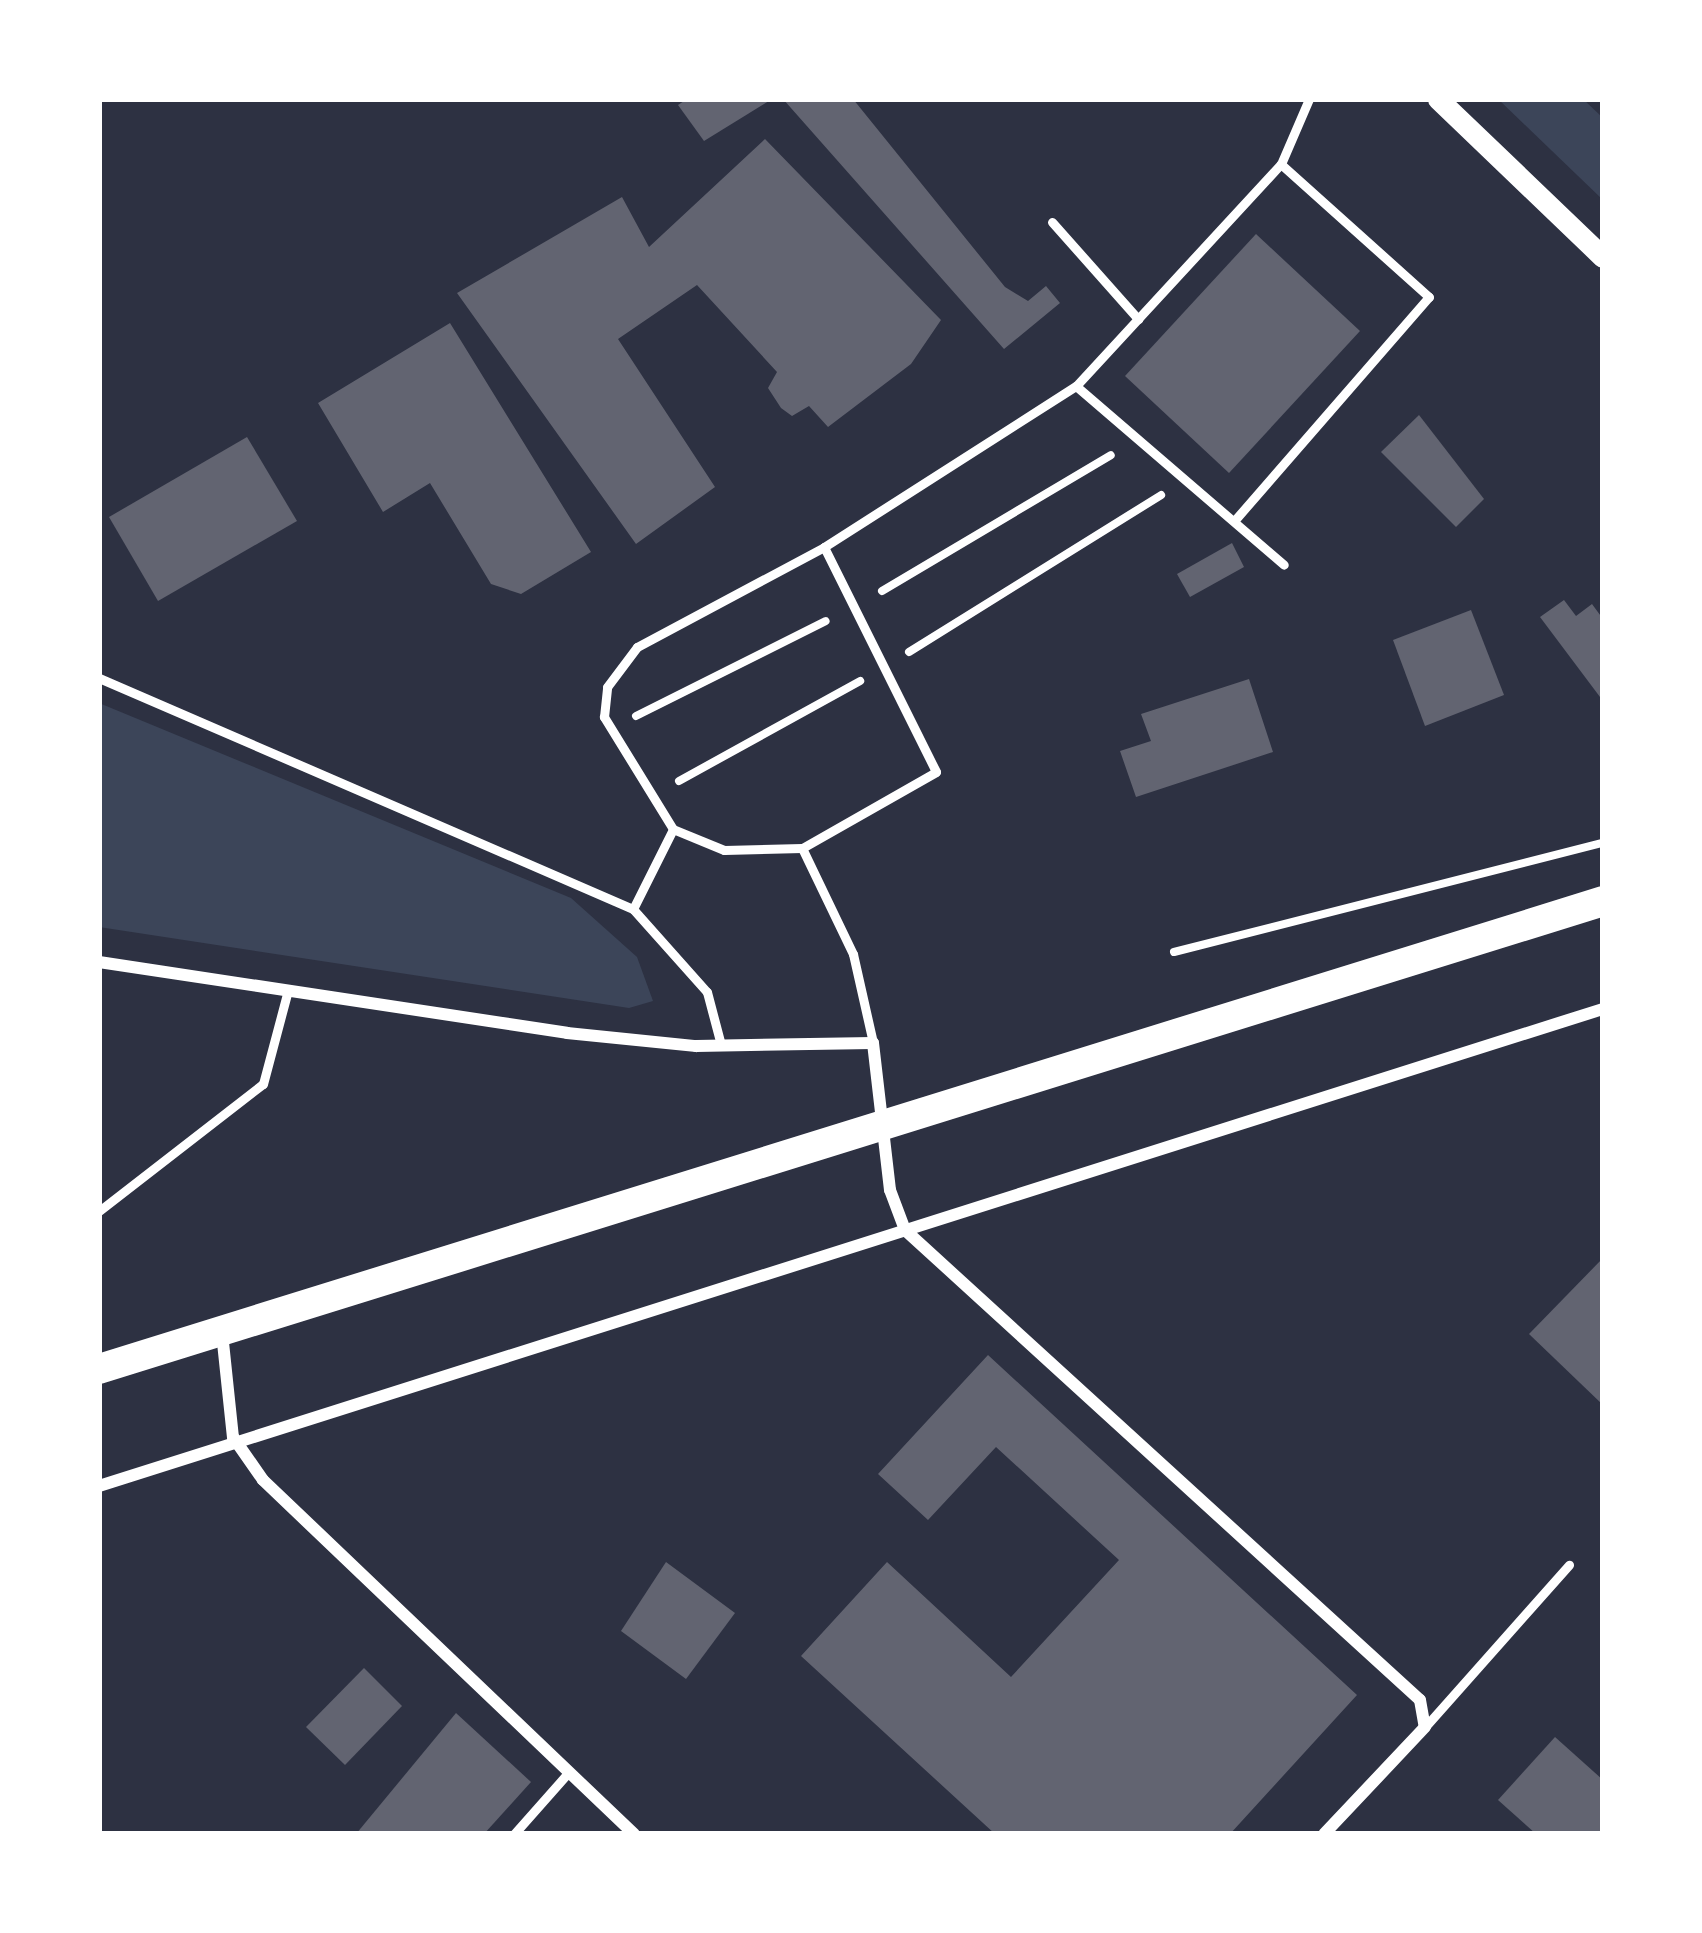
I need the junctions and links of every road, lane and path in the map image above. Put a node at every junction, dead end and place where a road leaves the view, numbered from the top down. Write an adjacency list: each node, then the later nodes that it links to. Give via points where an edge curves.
1 (1309, 99): 3 (lane)
2 (1438, 99): 5 (street)
3 (1281, 164): 6 (lane); 10 (lane, via 1429,297)
4 (1052, 222): 6 (lane)
5 (1603, 257)
6 (1138, 319): 7 (lane)
7 (1076, 386): 8 (lane); 11 (lane)
8 (1135, 436): 9 (lane); 13 (path)
9 (1186, 480): 10 (lane); 14 (path)
10 (1234, 521): 12 (lane)
11 (824, 548): 13 (lane); 16 (lane, via 637,647 607,687)
12 (1284, 565)
13 (854, 607): 14 (lane); 16 (path)
14 (884, 668): 17 (path); 20 (lane, via 936,772)
15 (99, 678): 22 (lane)
16 (611, 728): 17 (lane)
17 (652, 796): 18 (lane)
18 (673, 829): 20 (lane, via 724,850); 22 (lane)
19 (1603, 843): 23 (path)
20 (802, 848): 27 (lane, via 853,954)
21 (1603, 901): 29 (main road)
22 (633, 909): 28 (lane, via 707,992)
23 (1174, 952)
24 (99, 962): 25 (street)
25 (288, 990): 28 (street); 30 (lane, via 262,1084)
26 (1603, 1009): 31 (street)
27 (873, 1043): 28 (street); 29 (street)
28 (721, 1045)
29 (883, 1126): 31 (street); 32 (main road)
30 (99, 1211)
31 (905, 1230): 34 (street, via 628,1325); 37 (street, via 1420,1700)
32 (222, 1331): 33 (main road); 34 (street)
33 (99, 1369)
34 (233, 1437): 35 (street); 38 (street, via 294,1518)
35 (99, 1486)
36 (1569, 1565): 37 (lane)
37 (1425, 1727): 41 (street)
38 (566, 1774): 39 (lane); 40 (street)
39 (514, 1834)
40 (634, 1834)
41 (1324, 1834)

